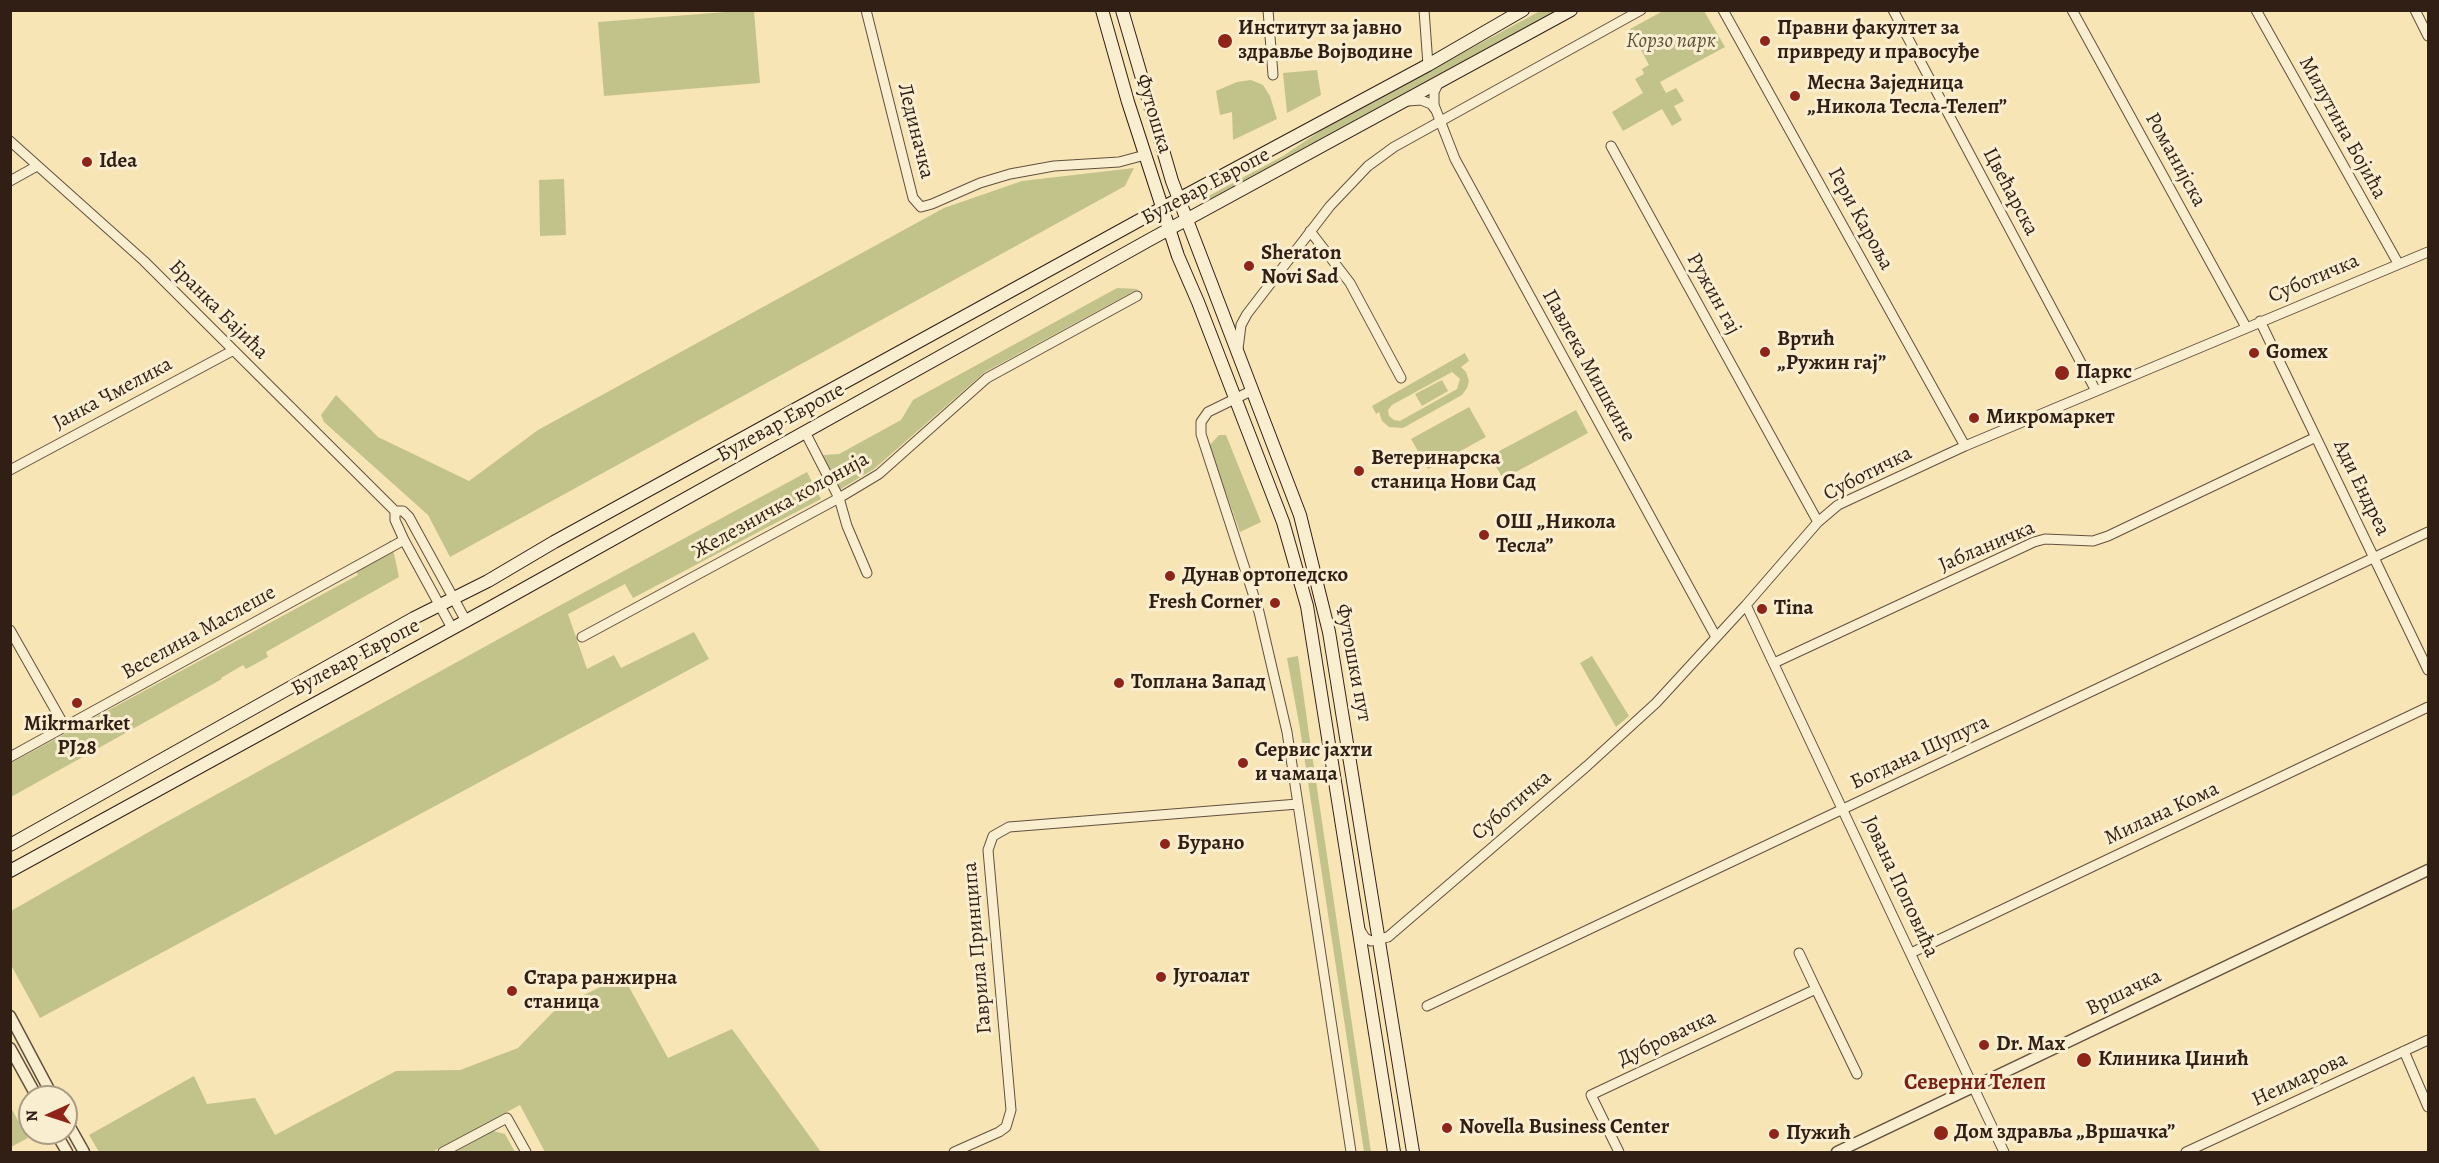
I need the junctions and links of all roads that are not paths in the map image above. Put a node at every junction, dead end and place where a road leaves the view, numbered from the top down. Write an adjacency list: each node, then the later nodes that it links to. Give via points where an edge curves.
1 (866, 10): 23 (street, Лединачка, via 913,198 921,207 1010,174 1054,166 1119,162)
2 (1102, 10): 23 (main road, Футошка)
3 (1122, 10): 26 (main road, Футошка)
4 (1268, 10): 16 (street)
5 (1424, 10): 15 (street)
6 (1523, 10): 15 (main road, Булевар Европе)
7 (1571, 10): 17 (main road, Булевар Европе)
8 (1641, 10): 20 (street)
9 (1723, 10): 46 (street, Гери Кароља)
10 (1893, 10): 42 (street, Цвећарска)
11 (2072, 10): 37 (street, Романијска)
12 (2256, 10): 32 (street, Милутина Бојића)
13 (2415, 10): 14 (street)
14 (2428, 36)
15 (1428, 64): 26 (main road, Булевар Европе)
16 (1273, 75)
17 (1438, 84): 18 (main road, Булевар Европе); 19 (street, Павлека Мишкине, via 1433,96)
18 (1407, 101): 19 (street, via 1421,100); 28 (main road, Булевар Европе)
19 (1435, 109): 20 (street, Павлека Мишкине)
20 (1439, 122): 30 (street, via 1368,166); 62 (street, Павлека Мишкине, via 1455,159)
21 (10, 141): 24 (street, Бранка Бајића)
22 (1611, 146): 50 (street, Ружин гај)
23 (1145, 155): 27 (main road, Футошка)
24 (37, 166): 25 (street); 39 (street, Бранка Бајића, via 144,261)
25 (10, 181)
26 (1179, 200): 27 (main road, Булевар Европе); 28 (main road, Футошки пут)
27 (1162, 208): 29 (main road, Футошка); 55 (main road, Булевар Европе)
28 (1187, 219): 29 (main road, Булевар Европе); 34 (main road, Футошки пут)
29 (1169, 229): 43 (main road, Футошки пут); 44 (main road, Булевар Европе)
30 (1310, 231): 35 (street); 40 (street, via 1350,283)
31 (2428, 252): 32 (street, Суботичка)
32 (2398, 263): 36 (street, Суботичка)
33 (1137, 296): 48 (street, Железничка колонија, via 987,378 879,474)
34 (1222, 311): 35 (street, via 1235,320); 38 (main road, Футошки пут)
35 (1247, 314): 38 (street, via 1241,325)
36 (2260, 321): 37 (street, Суботичка); 45 (street, Ади Ендреа)
37 (2246, 327): 42 (street, Суботичка)
38 (1238, 350): 41 (main road, Футошки пут)
39 (232, 351): 47 (street, Јанка Чмелика); 49 (street, Бранка Бајића)
40 (1401, 378)
41 (1253, 390): 43 (street); 74 (main road, Футошки пут, via 1300,515 1329,632)
42 (2096, 391): 46 (street, Суботичка)
43 (1236, 399): 68 (street, via 1208,412 1201,422 1201,434 1259,612 1287,732); 73 (main road, Футошки пут, via 1283,522 1307,606)
44 (805, 432): 48 (street); 58 (main road, Булевар Европе)
45 (2316, 437): 53 (street, Ади Ендреа); 63 (street, Јабланичка, via 2108,536 2093,541 2038,540)
46 (1965, 446): 50 (street, Суботичка, via 1838,505)
47 (10, 470)
48 (839, 498): 54 (street); 61 (street, Железничка колонија)
49 (395, 511): 52 (street, Бранка Бајића); 55 (street, Бранка Бајића, via 409,517)
50 (1818, 522): 56 (street, Суботичка)
51 (2428, 532): 53 (street, Богдана Шупута)
52 (404, 540): 57 (street, Бранка Бајића); 66 (street, Веселина Маслеше)
53 (2375, 557): 64 (street, Ади Ендреа); 69 (street, Богдана Шупута)
54 (867, 573)
55 (454, 598): 57 (main road, Булевар Европе); 58 (street, Бранка Бајића)
56 (1746, 605): 62 (street, Суботичка); 63 (street, Јована Поповића)
57 (440, 606): 59 (street, Бранка Бајића); 70 (main road, Булевар Европе)
58 (466, 621): 59 (main road, Булевар Европе)
59 (452, 628): 72 (main road, Булевар Европе)
60 (10, 630): 66 (street)
61 (582, 637)
62 (1716, 637): 74 (street, Суботичка, via 1656,703 1587,766)
63 (1774, 663): 69 (street, Јована Поповића)
64 (2428, 670)
65 (2428, 707): 76 (street, Милана Кома)
66 (65, 727): 67 (street, Веселина Маслеше)
67 (10, 757)
68 (1298, 804): 90 (street, Гаврила Принципа, via 1009,826 993,836 988,850 1011,1110 1006,1126 999,1132); 91 (street)
69 (1844, 810): 76 (street, Јована Поповића); 78 (street, Богдана Шупута)
70 (10, 845)
71 (2428, 870): 86 (street, Вршачка)
72 (10, 871)
73 (1360, 930): 74 (street, via 1365,938); 92 (main road, Футошки пут)
74 (1380, 940): 93 (main road, Футошки пут)
75 (1799, 953): 77 (street)
76 (1911, 953): 86 (street, Јована Поповића)
77 (1816, 988): 83 (street); 94 (street, Дубровачка, via 1591,1095)
78 (1427, 1006)
79 (10, 1016): 85 (street)
80 (2428, 1040): 82 (street, Неимарова)
81 (10, 1048): 84 (street)
82 (2404, 1052): 87 (street); 97 (street, Неимарова)
83 (1857, 1074)
84 (30, 1085)
85 (47, 1085)
86 (1974, 1088): 95 (street, Вршачка); 96 (street, Јована Поповића)
87 (2428, 1107)
88 (443, 1152): 89 (street, via 507,1118)
89 (526, 1152)
90 (954, 1152)
91 (1351, 1152)
92 (1394, 1152)
93 (1413, 1152)
94 (1619, 1152)
95 (1837, 1152)
96 (2004, 1152)
97 (2186, 1152)

